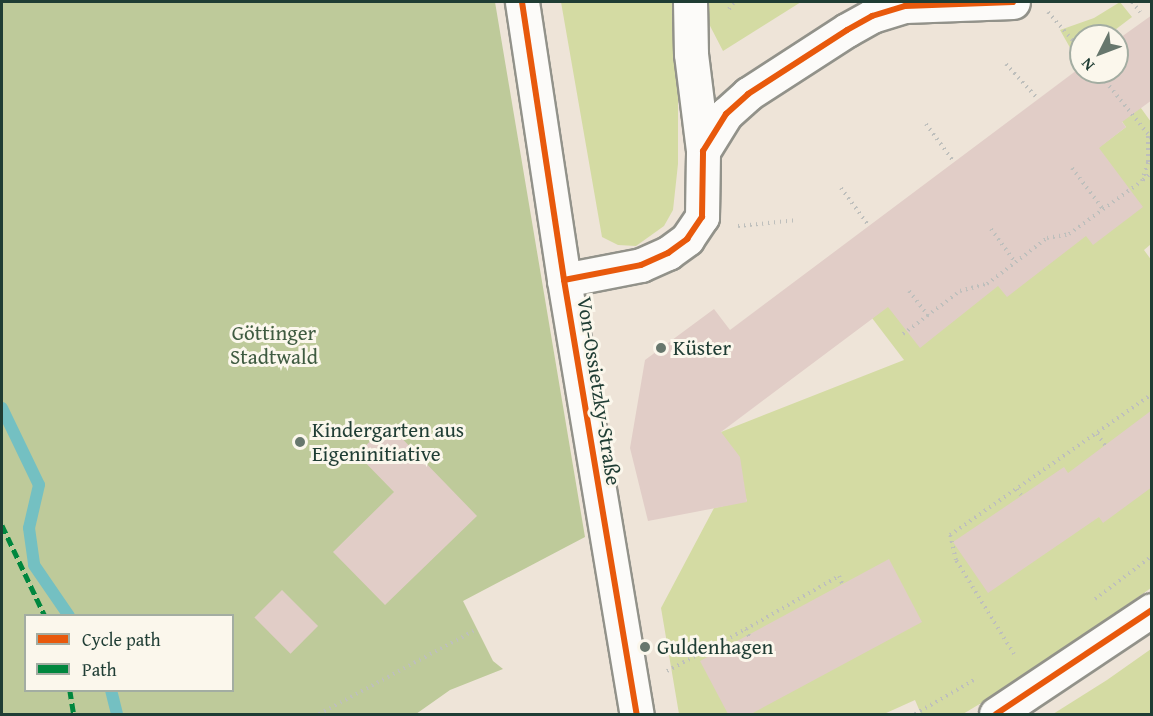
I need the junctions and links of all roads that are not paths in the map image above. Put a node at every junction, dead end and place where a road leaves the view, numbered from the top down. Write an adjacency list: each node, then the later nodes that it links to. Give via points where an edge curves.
1 (522, 2): 5 (street, Von-Ossietzky-Straße)
2 (690, 2): 4 (street, via 690,54)
3 (1013, 2): 4 (street, via 925,4 872,16 736,103)
4 (703, 151): 5 (street, via 704,196 698,225 687,239 657,258)
5 (564, 280): 7 (street, Von-Ossietzky-Straße)
6 (1152, 610): 8 (street)
7 (634, 702)
8 (996, 714)

